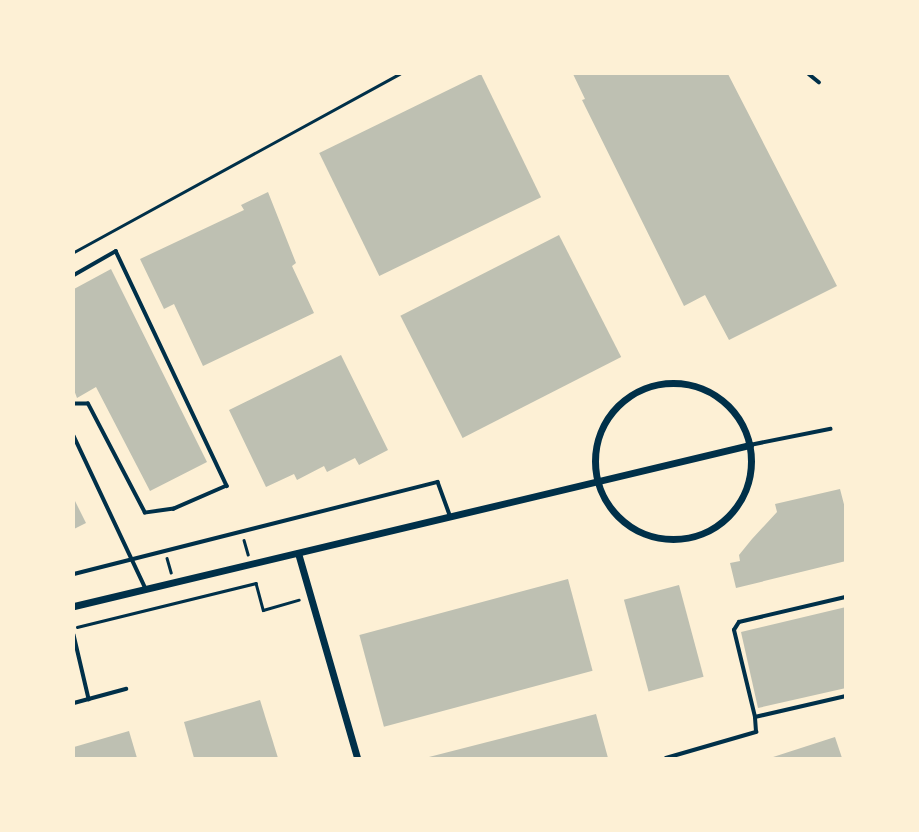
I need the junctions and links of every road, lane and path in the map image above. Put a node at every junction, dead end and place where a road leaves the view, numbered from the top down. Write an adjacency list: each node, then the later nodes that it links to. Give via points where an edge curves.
1 (399, 74): 4 (path)
2 (809, 74): 3 (lane)
3 (819, 82)
4 (74, 252)
5 (74, 275): 6 (lane, via 116,251 227,486 174,509 145,513 88,404)
6 (74, 404)
7 (830, 429): 9 (lane)
8 (74, 436): 16 (lane)
9 (750, 445): 10 (street); 10 (street, via 751,472 743,497 726,519 704,533 677,539 650,536 626,524 608,505); 10 (street, via 742,422 726,402 705,389 681,383 656,384 633,394 614,410 601,431 595,455)
10 (597, 480): 11 (street)
11 (451, 516): 12 (lane, via 438,482); 14 (street)
12 (241, 531): 13 (lane); 15 (path)
13 (165, 550): 16 (lane); 19 (path)
14 (298, 552): 21 (street); 35 (street)
15 (248, 557)
16 (131, 558): 17 (lane); 21 (lane)
17 (74, 574)
18 (253, 574): 20 (path)
19 (172, 576)
20 (256, 583): 24 (path, via 263,610); 25 (path)
21 (146, 589): 26 (street)
22 (176, 593): 25 (path)
23 (845, 597): 34 (lane, via 735,625)
24 (299, 600)
25 (178, 602): 27 (path)
26 (74, 607)
27 (74, 628)
28 (74, 635): 29 (lane)
29 (76, 657): 32 (lane)
30 (125, 690): 32 (lane)
31 (845, 696): 34 (lane)
32 (89, 699): 33 (lane)
33 (74, 703)
34 (755, 717): 36 (lane, via 757,729 751,736)
35 (357, 758)
36 (666, 758)

